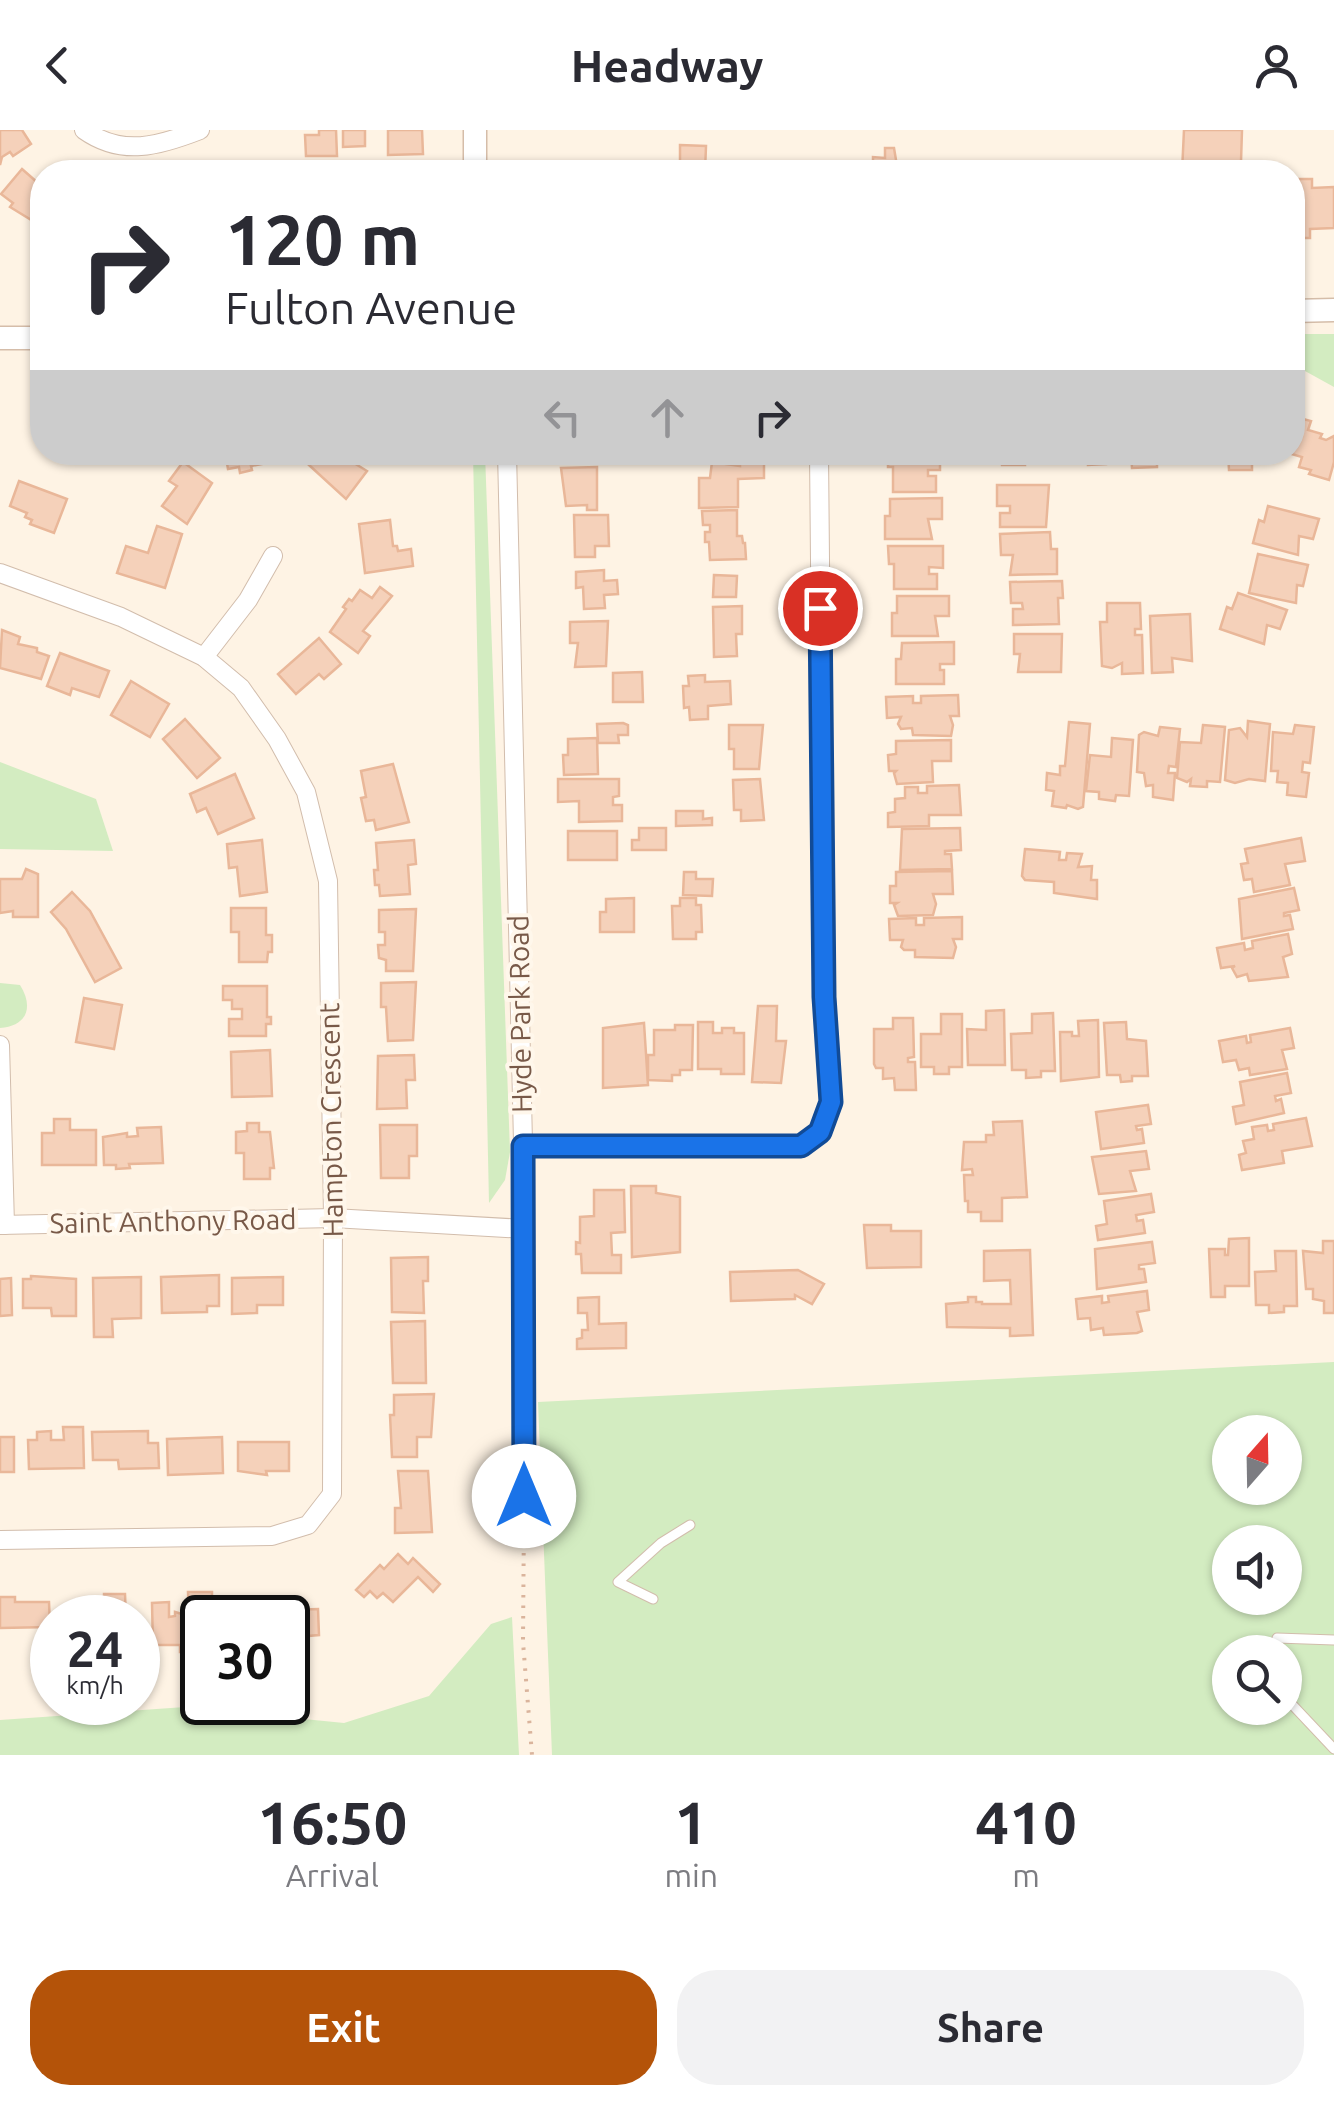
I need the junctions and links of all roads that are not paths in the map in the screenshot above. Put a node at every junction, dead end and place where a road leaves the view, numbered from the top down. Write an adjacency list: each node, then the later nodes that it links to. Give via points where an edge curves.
1 (84, 130): 2 (street, via 130,148 163,145)
2 (200, 130)
3 (476, 130): 4 (main road)
4 (476, 160)
5 (1334, 310): 6 (main road)
6 (1305, 311)
7 (0, 338): 8 (main road)
8 (30, 338)
9 (507, 465): 15 (street, Hyde Park Road)
10 (819, 465): 15 (street, via 824,997 831,1102 820,1132 801,1146)
11 (274, 556): 13 (street)
12 (0, 573): 13 (street, Hampton Crescent, via 121,617)
13 (204, 657): 16 (street, Hampton Crescent, via 241,688 306,792 328,881)
14 (0, 1045): 17 (street)
15 (523, 1146): 18 (street, Hyde Park Road)
16 (333, 1218): 17 (street, Saint Anthony Road); 18 (street, Saint Anthony Road); 21 (street, Hampton Crescent, via 332,1494 308,1524 272,1536)
17 (3, 1225)
18 (525, 1229): 19 (street, Hyde Park Road)
19 (524, 1496)
20 (690, 1525): 22 (lane, via 618,1582)
21 (0, 1540)
22 (652, 1599)
23 (1302, 1639): 24 (lane)
24 (1334, 1640)
25 (1302, 1715): 26 (lane)
26 (1334, 1749)

